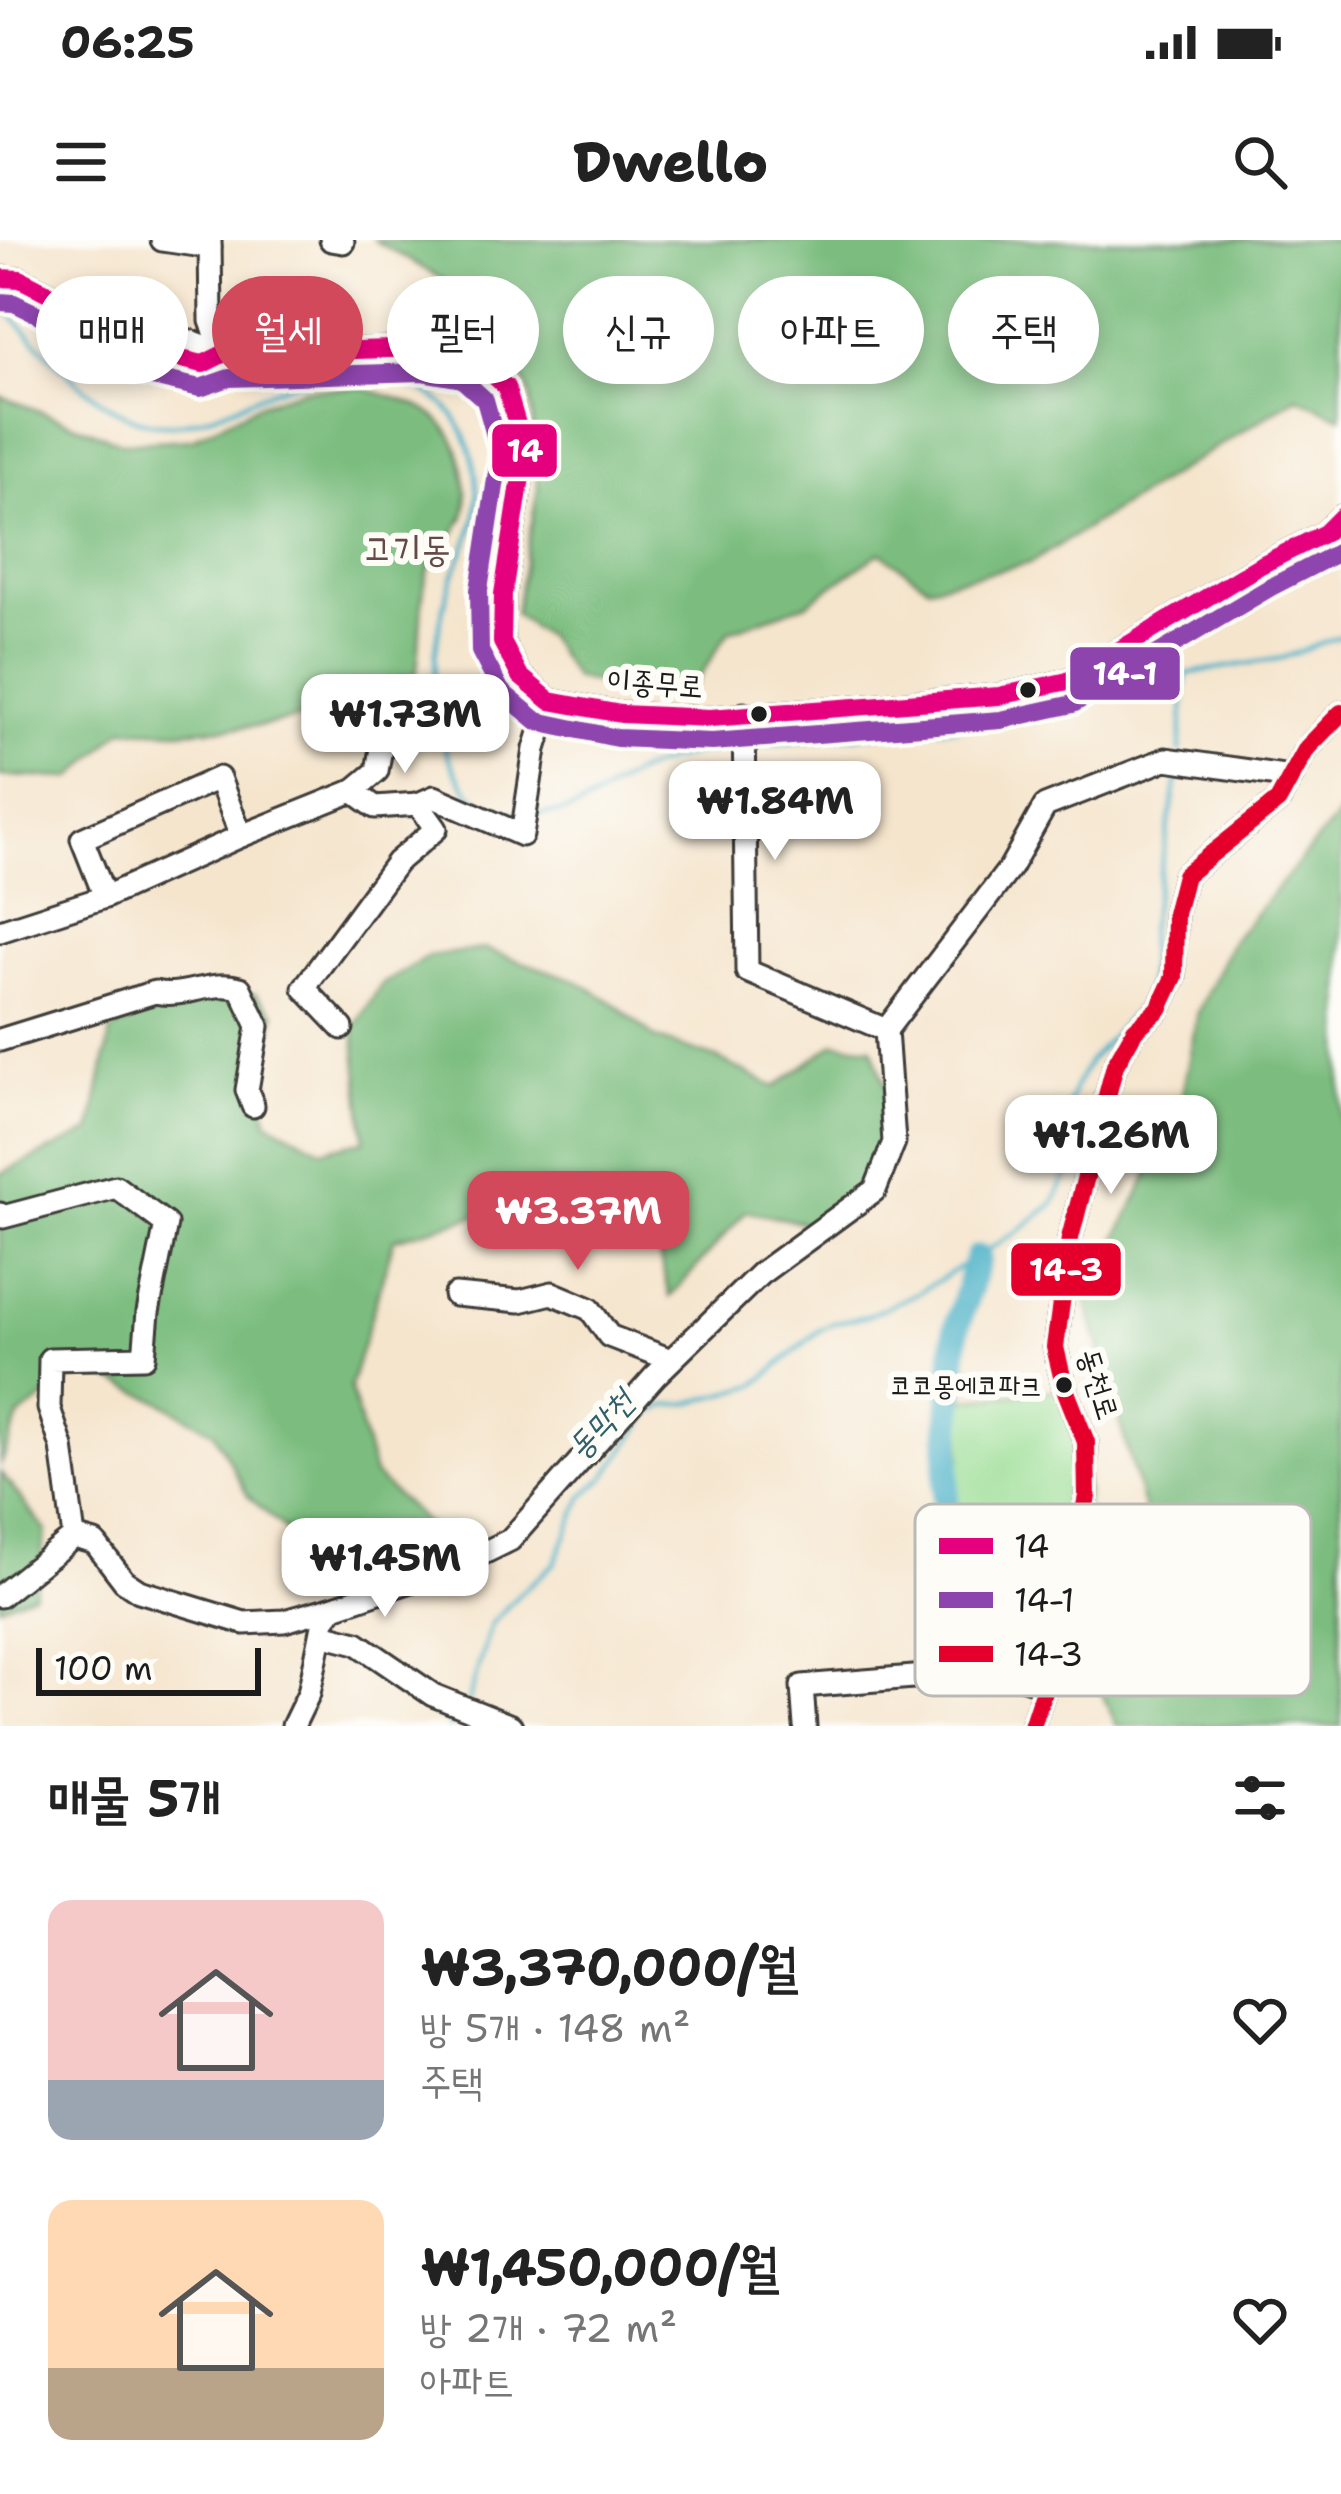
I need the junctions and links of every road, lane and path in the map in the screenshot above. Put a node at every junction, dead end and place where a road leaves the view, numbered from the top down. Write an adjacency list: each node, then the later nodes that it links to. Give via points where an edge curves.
1 (162, 240): 4 (street)
2 (331, 240): 3 (street)
3 (344, 242)
4 (210, 244): 6 (street)
5 (2, 278): 8 (street, via 54,296 112,343 202,364)
6 (212, 324)
7 (363, 349): 10 (street, via 473,356 506,387 525,451 502,642 520,676)
8 (212, 359)
9 (1341, 517): 13 (street, 이종무로, via 1068,681)
10 (550, 701): 13 (street, 이종무로, via 710,718); 16 (street, via 522,835 434,797)
11 (1341, 713): 14 (street, 동천로, via 1306,748)
12 (386, 720): 15 (street, via 377,771)
13 (745, 735): 21 (street, via 747,971)
14 (1291, 777): 21 (street, via 1179,761 1045,806 1010,868); 27 (street, 동천로, via 1278,801 1185,875 1174,977 1114,1065 1070,1238 1055,1348 1086,1442)
15 (353, 791): 16 (street, via 375,807); 17 (street)
16 (418, 804): 20 (street, via 436,829 397,862 304,988)
17 (241, 836): 18 (street); 18 (street, via 219,778 82,838)
18 (105, 897): 19 (street)
19 (0, 931)
20 (342, 1028)
21 (886, 1030): 26 (street, via 894,1142 875,1190 760,1274)
22 (0, 1040): 23 (street, via 155,992 230,985 258,1026 247,1090)
23 (253, 1106)
24 (0, 1214): 28 (street, via 116,1187 166,1224 144,1357 50,1359 49,1408)
25 (455, 1295): 26 (street, via 520,1300 552,1293 590,1309 609,1336)
26 (671, 1360): 30 (street, via 510,1540)
27 (1085, 1504)
28 (74, 1537): 29 (street); 30 (street, via 95,1543 139,1591 244,1623)
29 (0, 1596)
30 (334, 1607): 31 (street)
31 (322, 1634): 34 (street); 35 (street, via 357,1643 433,1695)
32 (915, 1677): 36 (street, via 802,1686)
33 (1042, 1696): 37 (street, 동천로)
34 (292, 1726)
35 (511, 1726)
36 (806, 1726)
37 (1031, 1726)

